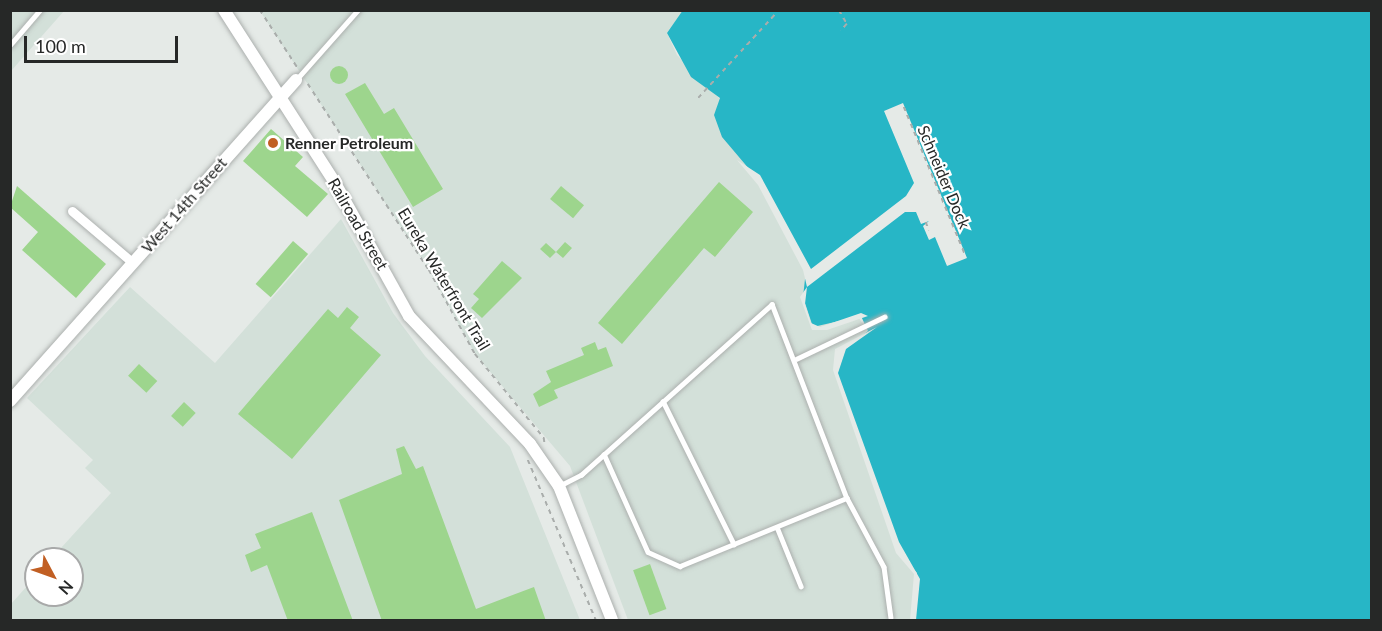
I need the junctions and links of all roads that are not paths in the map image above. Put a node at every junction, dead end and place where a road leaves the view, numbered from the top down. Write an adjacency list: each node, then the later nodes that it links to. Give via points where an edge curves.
1 (40, 10): 4 (lane)
2 (224, 10): 6 (street, Railroad Street)
3 (358, 10): 5 (lane, West 14th Street)
4 (10, 45)
5 (299, 77): 6 (street, West 14th Street)
6 (280, 97): 8 (street, West 14th Street); 14 (street, Railroad Street, via 354,215 409,316 536,452)
7 (72, 211): 8 (street)
8 (133, 263): 11 (street, West 14th Street)
9 (884, 317): 10 (lane)
10 (796, 359): 12 (lane, via 772,304); 15 (lane)
11 (10, 401)
12 (663, 401): 13 (lane); 17 (lane)
13 (604, 454): 14 (lane); 17 (lane, via 648,552 680,566)
14 (559, 486): 20 (street, Railroad Street)
15 (847, 498): 16 (lane); 19 (lane, via 884,567)
16 (777, 526): 17 (lane); 18 (lane)
17 (734, 544)
18 (801, 586)
19 (891, 618)
20 (612, 621)

